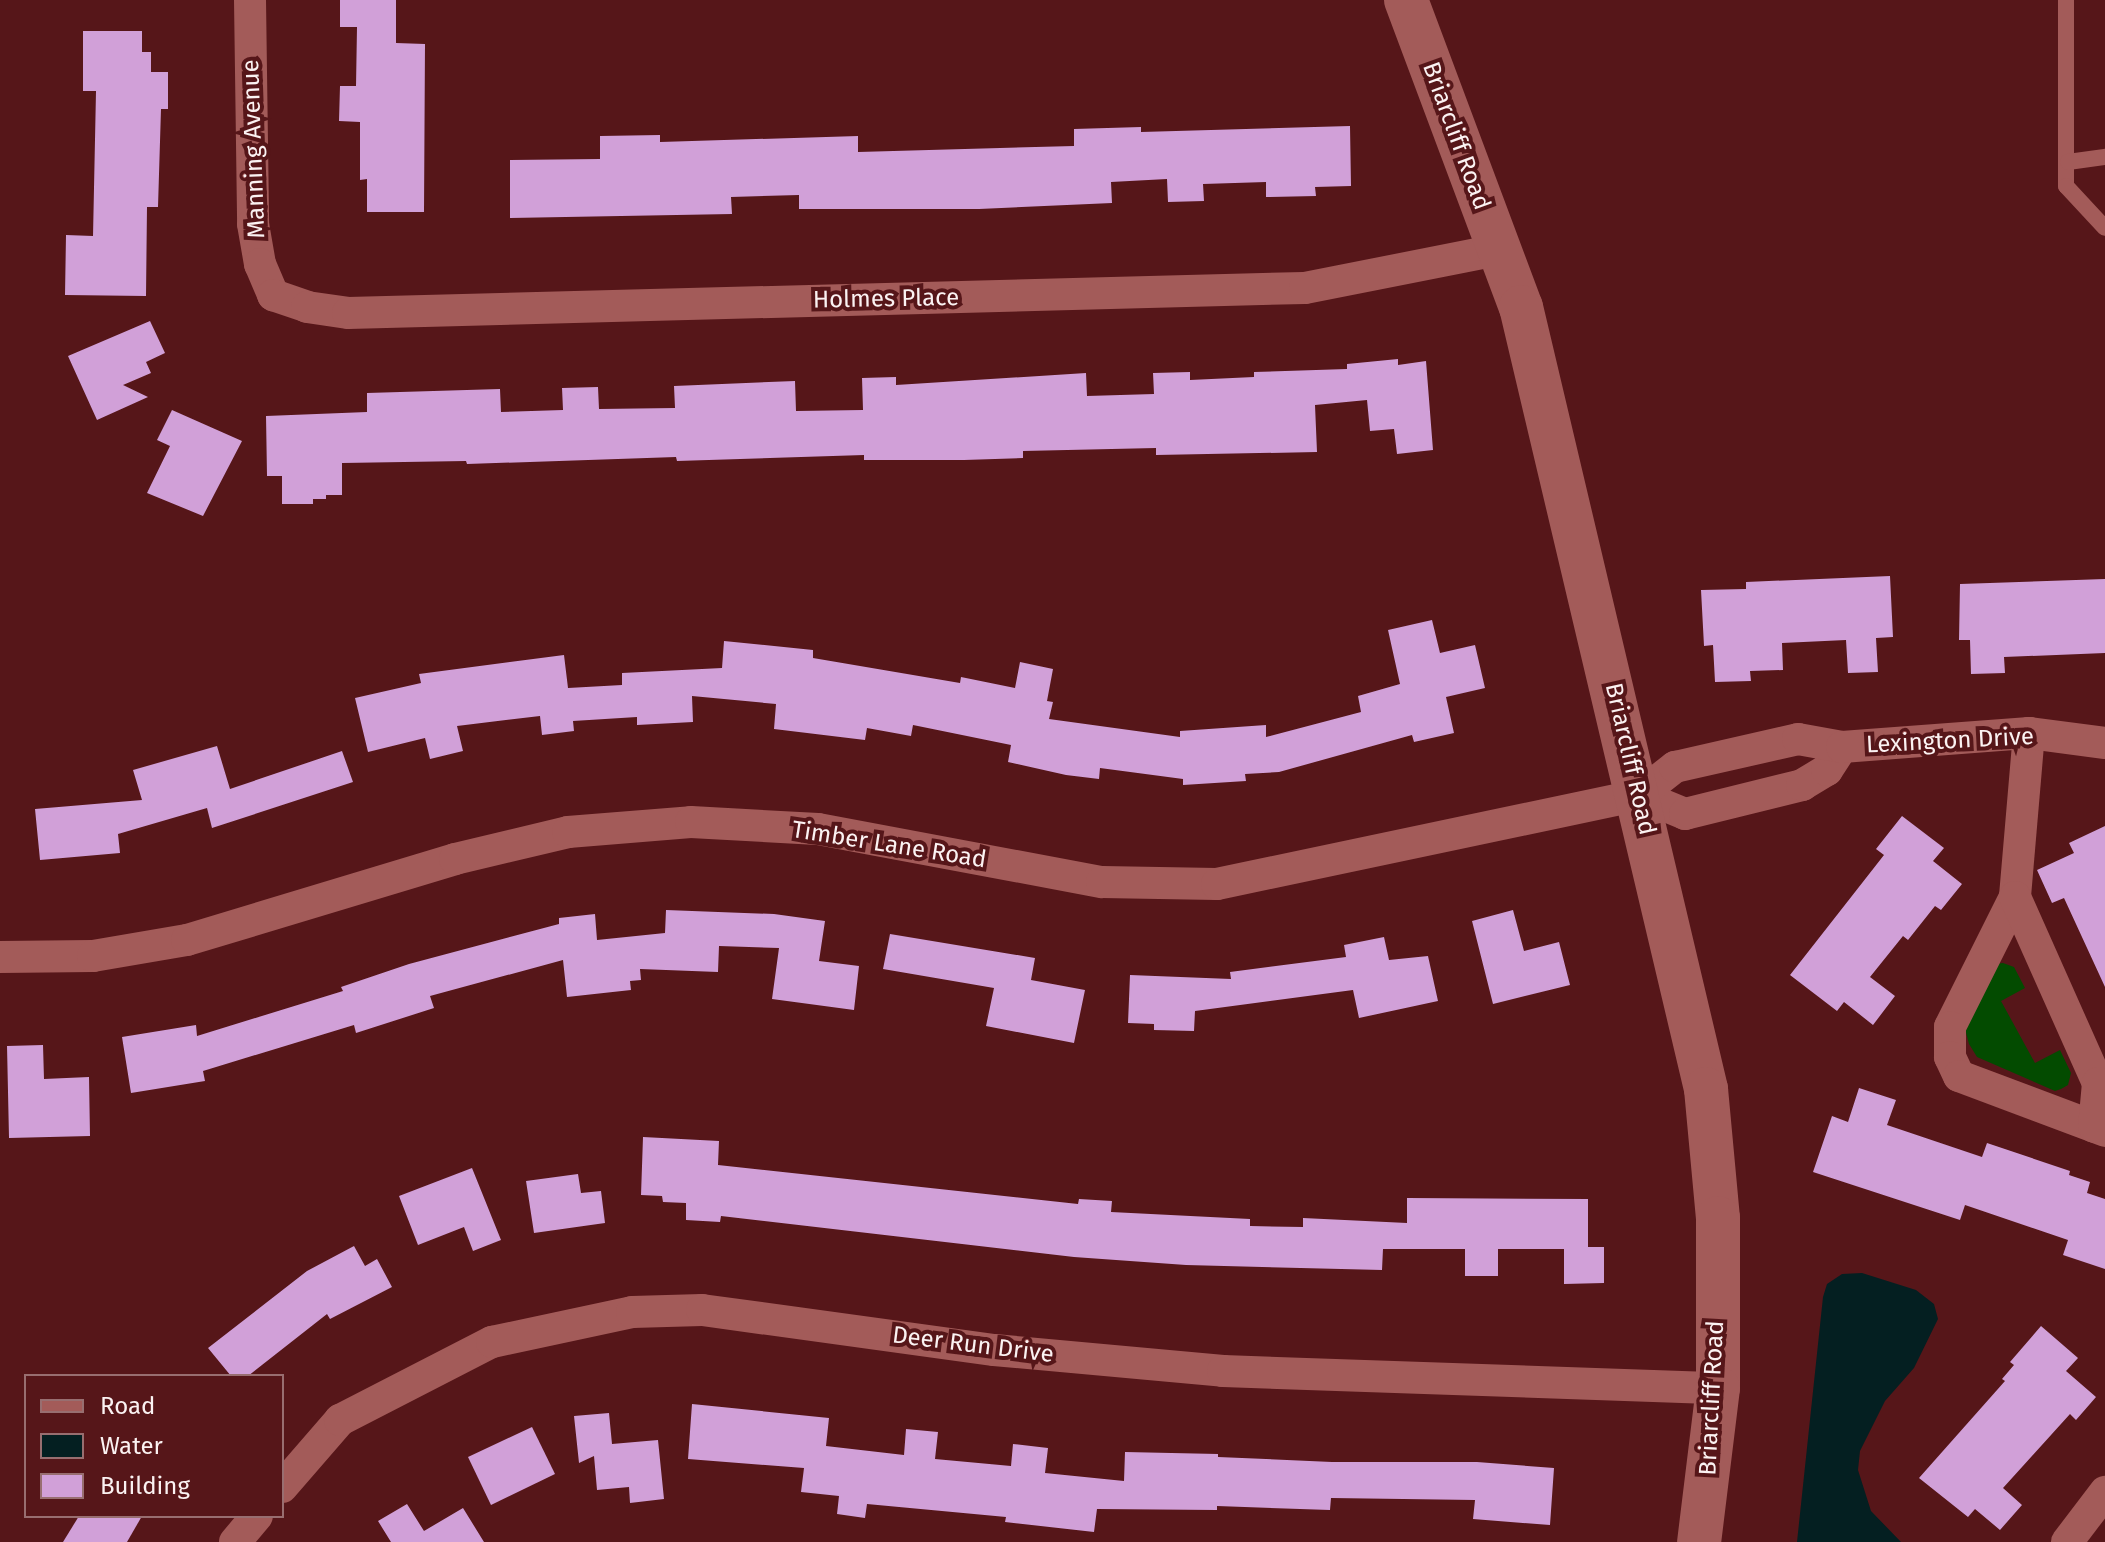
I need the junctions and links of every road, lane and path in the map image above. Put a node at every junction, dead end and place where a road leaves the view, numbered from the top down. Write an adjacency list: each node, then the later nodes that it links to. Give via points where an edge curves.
1 (250, 0): 8 (street, Manning Avenue, via 253,224 260,264)
2 (1406, 0): 7 (street, Briarcliff Road)
3 (2066, 0): 5 (lane)
4 (2105, 157): 5 (lane)
5 (2068, 162): 6 (lane, via 2066,186)
6 (2105, 228)
7 (1497, 250): 8 (street, Holmes Place, via 1305,288 348,313); 12 (street, Briarcliff Road, via 1521,307)
8 (273, 295)
9 (2029, 733): 10 (street, Lexington Drive); 11 (street, Lexington Drive); 13 (street)
10 (2105, 743)
11 (1842, 747): 12 (street, Lexington Drive, via 1798,739 1679,766); 12 (street, Lexington Drive, via 1827,770 1802,785 1685,814)
12 (1639, 795): 14 (street, Timber Lane Road, via 1217,884 1102,882 818,829 691,822 568,832 455,859 187,940 93,956); 16 (street, Briarcliff Road, via 1706,1089 1718,1218)
13 (2015, 897): 15 (street, via 2098,1083); 15 (street, via 1950,1027 1950,1057 1959,1076)
14 (0, 957)
15 (2099, 1129)
16 (1718, 1388): 17 (street, Deer Run Drive, via 1223,1371 994,1350 702,1310 632,1312 492,1342 340,1420); 21 (street, Briarcliff Road)
17 (284, 1485)
18 (2105, 1492): 22 (street)
19 (255, 1518): 20 (street)
20 (235, 1542)
21 (1699, 1542)
22 (2067, 1542)

